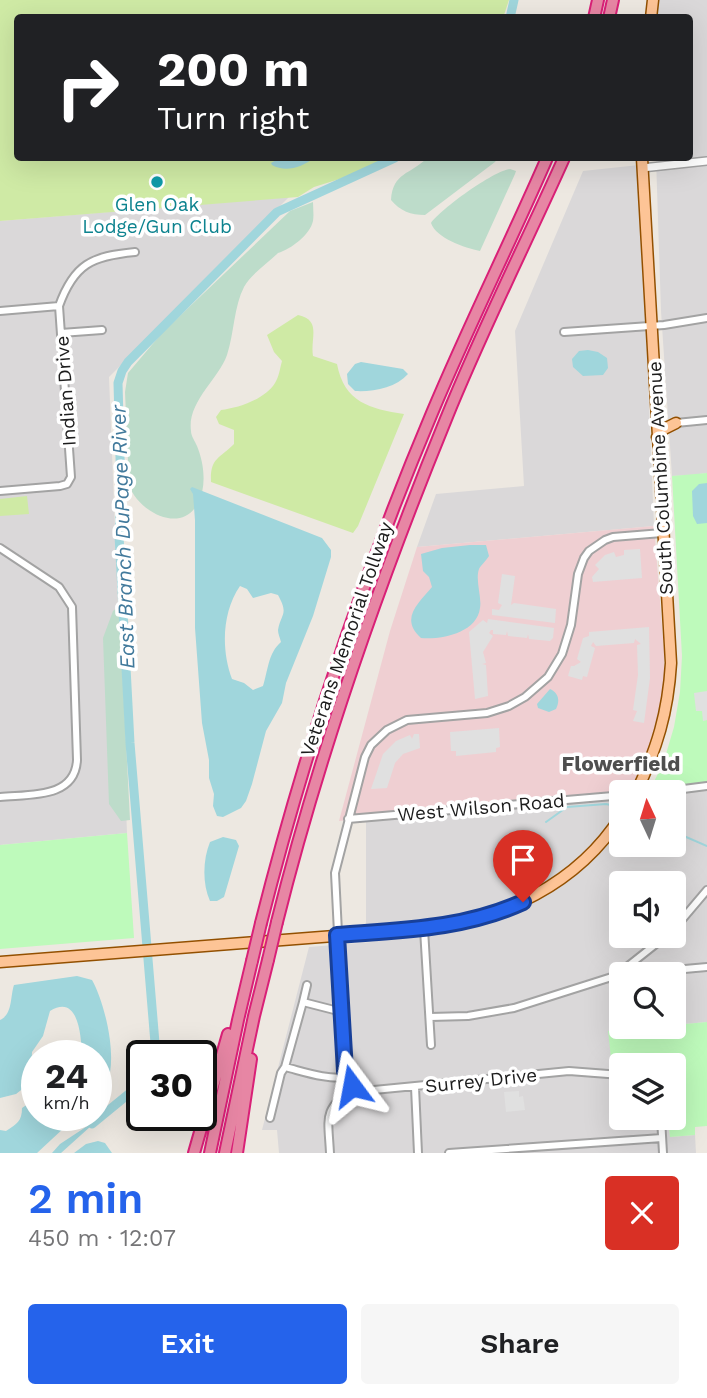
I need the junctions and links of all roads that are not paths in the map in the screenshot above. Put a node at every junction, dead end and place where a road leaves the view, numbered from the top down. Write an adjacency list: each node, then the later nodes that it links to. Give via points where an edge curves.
1 (546, 161): 38 (highway, Veterans Memorial Tollway, bridge, via 433,410 377,552 306,759)
2 (563, 161): 34 (highway, Veterans Memorial Tollway, bridge, via 446,417 383,580 326,750)
3 (707, 161): 4 (street)
4 (642, 163): 9 (main road, South Columbine Avenue)
5 (135, 252): 6 (street, via 103,256 85,265 68,284)
6 (59, 306): 7 (street); 12 (street, Indian Drive)
7 (0, 312)
8 (707, 318): 9 (street)
9 (651, 326): 11 (street); 13 (main road, South Columbine Avenue)
10 (102, 330): 12 (street)
11 (564, 332)
12 (61, 333): 17 (street, Indian Drive, via 71,477 60,486)
13 (656, 416): 15 (main road); 16 (main road, South Columbine Avenue)
14 (707, 420): 15 (street)
15 (676, 424): 16 (main road)
16 (657, 438): 18 (main road, South Columbine Avenue)
17 (0, 491)
18 (662, 533): 20 (main road, South Columbine Avenue, via 670,684 660,736); 25 (street, via 605,540 584,558 566,645 548,677 525,697 487,713 407,720 376,739 365,757)
19 (0, 548): 24 (street, via 59,587 72,607 77,760 68,783 51,792)
20 (641, 780)
21 (707, 786): 22 (street)
22 (686, 789)
23 (609, 796): 25 (street, West Wilson Road)
24 (0, 797)
25 (348, 819): 30 (street, via 335,873)
26 (609, 831): 29 (main road, via 580,864 531,898 478,919)
27 (707, 890): 28 (street)
28 (686, 915)
29 (424, 929): 30 (main road); 42 (street)
30 (337, 935): 32 (main road); 41 (street)
31 (651, 948): 33 (street)
32 (0, 962)
33 (634, 962)
34 (267, 963): 54 (highway, Veterans Memorial Tollway); 55 (highway)
35 (707, 967): 36 (street)
36 (686, 969)
37 (609, 978): 42 (street, via 514,1008)
38 (247, 982): 52 (highway, via 229,1027); 53 (highway, Veterans Memorial Tollway)
39 (307, 985): 40 (street)
40 (303, 1002): 41 (street); 44 (street)
41 (342, 1012): 46 (street)
42 (430, 1017): 43 (street)
43 (432, 1045)
44 (285, 1067): 46 (street); 49 (street)
45 (609, 1074): 48 (street, Surrey Drive, via 573,1071)
46 (347, 1077): 47 (street)
47 (352, 1086): 48 (street, Surrey Drive, via 363,1091); 56 (street, via 328,1114)
48 (415, 1087): 57 (street)
49 (270, 1118)
50 (662, 1130): 51 (street)
51 (662, 1138): 58 (street); 59 (street)
52 (194, 1153)
53 (210, 1153)
54 (225, 1153)
55 (236, 1153)
56 (330, 1153)
57 (418, 1153)
58 (449, 1153)
59 (663, 1153)

